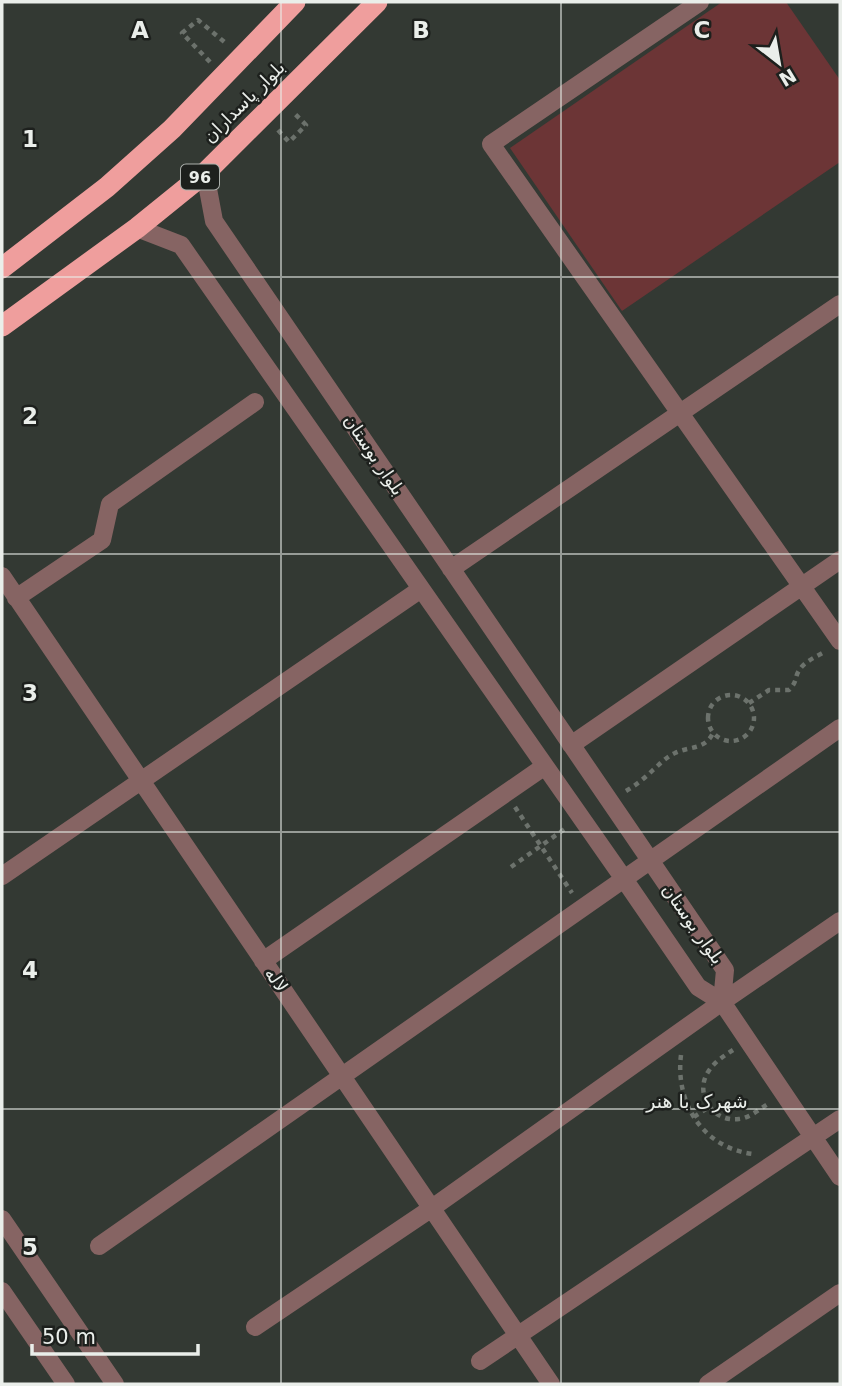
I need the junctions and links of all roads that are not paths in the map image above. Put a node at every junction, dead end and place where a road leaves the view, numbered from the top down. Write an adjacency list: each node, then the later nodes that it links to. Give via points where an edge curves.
1 (295, 2): 6 (highway, بلوار پاسداران, via 172,129)
2 (377, 2): 4 (highway, بلوار پاسداران / 96)
3 (700, 2): 10 (street, via 491,144)
4 (205, 173): 5 (highway, بلوار پاسداران / 96); 12 (street, بلوار بوستان, via 215,221)
5 (137, 228): 8 (highway, بلوار پاسداران / 96); 15 (street, بلوار بوستان, via 181,245)
6 (2, 268)
7 (840, 304): 10 (street)
8 (2, 326)
9 (255, 402): 16 (street, via 110,504 102,540)
10 (680, 413): 12 (street); 14 (street)
11 (840, 561): 14 (street)
12 (451, 569): 19 (street, بلوار بوستان)
13 (2, 576): 16 (street, لاله)
14 (802, 587): 17 (street); 19 (street)
15 (421, 589): 20 (street, بلوار بوستان); 21 (street)
16 (16, 598): 21 (street, لاله)
17 (840, 642)
18 (840, 728): 22 (street)
19 (571, 745): 22 (street, بلوار بوستان)
20 (545, 766): 24 (street, بلوار بوستان); 26 (street)
21 (141, 781): 23 (street); 26 (street, لاله)
22 (650, 861): 24 (street); 27 (street, بلوار بوستان, via 725,970)
23 (2, 876)
24 (624, 879): 27 (street, بلوار بوستان, via 698,987); 28 (street)
25 (840, 922): 27 (street)
26 (263, 961): 28 (street, لاله)
27 (722, 1002): 30 (street); 32 (street)
28 (342, 1077): 32 (street, لاله); 34 (street)
29 (840, 1119): 30 (street)
30 (813, 1137): 31 (street); 38 (street)
31 (840, 1177)
32 (432, 1208): 37 (street); 38 (street, لاله)
33 (2, 1219): 41 (street)
34 (99, 1246)
35 (2, 1290): 40 (street)
36 (840, 1293): 43 (street)
37 (255, 1327)
38 (518, 1335): 39 (street); 42 (street, لاله)
39 (480, 1361)
40 (66, 1384)
41 (115, 1384)
42 (551, 1384)
43 (708, 1384)

